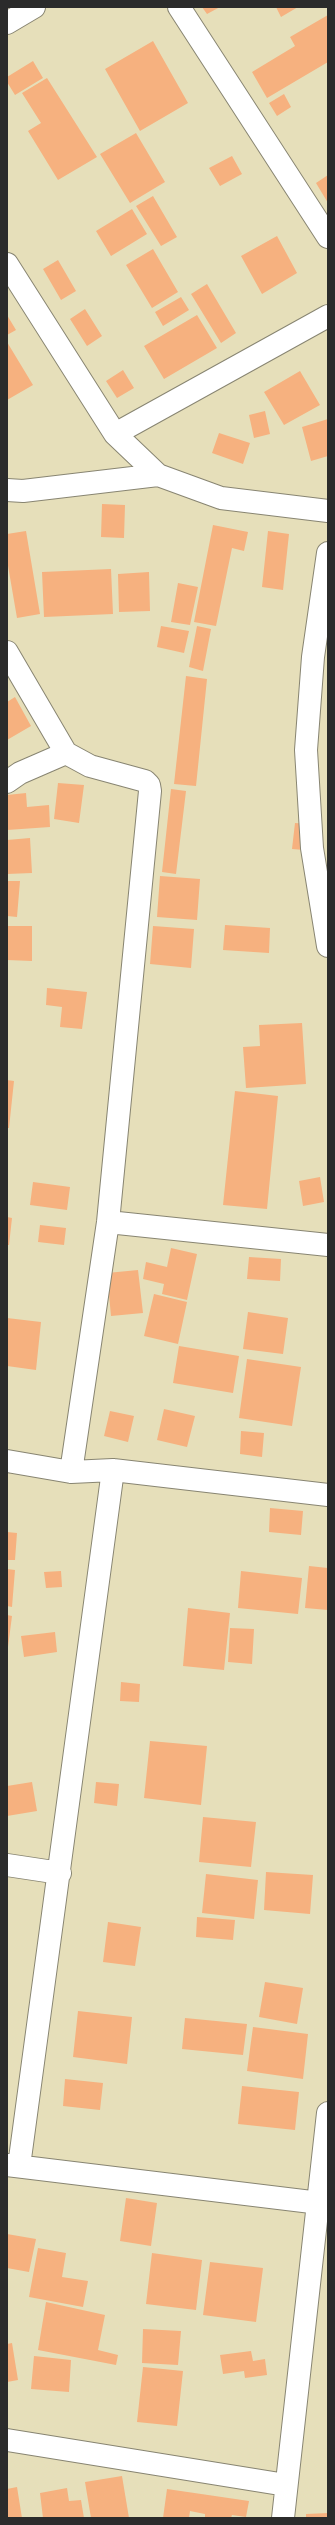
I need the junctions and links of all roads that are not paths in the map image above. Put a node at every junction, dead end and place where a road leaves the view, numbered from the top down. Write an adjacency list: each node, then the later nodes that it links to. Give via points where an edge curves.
1 (34, 7): 3 (street)
2 (179, 7): 4 (street)
3 (7, 23)
4 (328, 237)
5 (7, 264): 7 (street)
6 (328, 316): 7 (street)
7 (115, 434): 8 (street)
8 (158, 475): 9 (street, via 23,491); 10 (street, via 221,498)
9 (7, 490)
10 (328, 511)
11 (328, 553): 15 (street, via 313,657 306,750 312,848)
12 (7, 652): 13 (street)
13 (66, 753): 14 (street, via 20,773); 16 (street, via 90,766 145,780 150,791)
14 (7, 782)
15 (328, 946)
16 (108, 1222): 17 (street); 20 (street)
17 (328, 1245)
18 (7, 1461): 20 (street)
19 (113, 1470): 20 (street); 21 (street); 23 (street)
20 (71, 1472)
21 (328, 1495)
22 (7, 1865): 23 (street)
23 (60, 1873): 25 (street)
24 (328, 2113): 26 (street)
25 (13, 2166): 26 (street)
26 (322, 2204): 28 (street)
27 (7, 2440): 28 (street)
28 (286, 2485): 29 (street)
29 (283, 2518)

